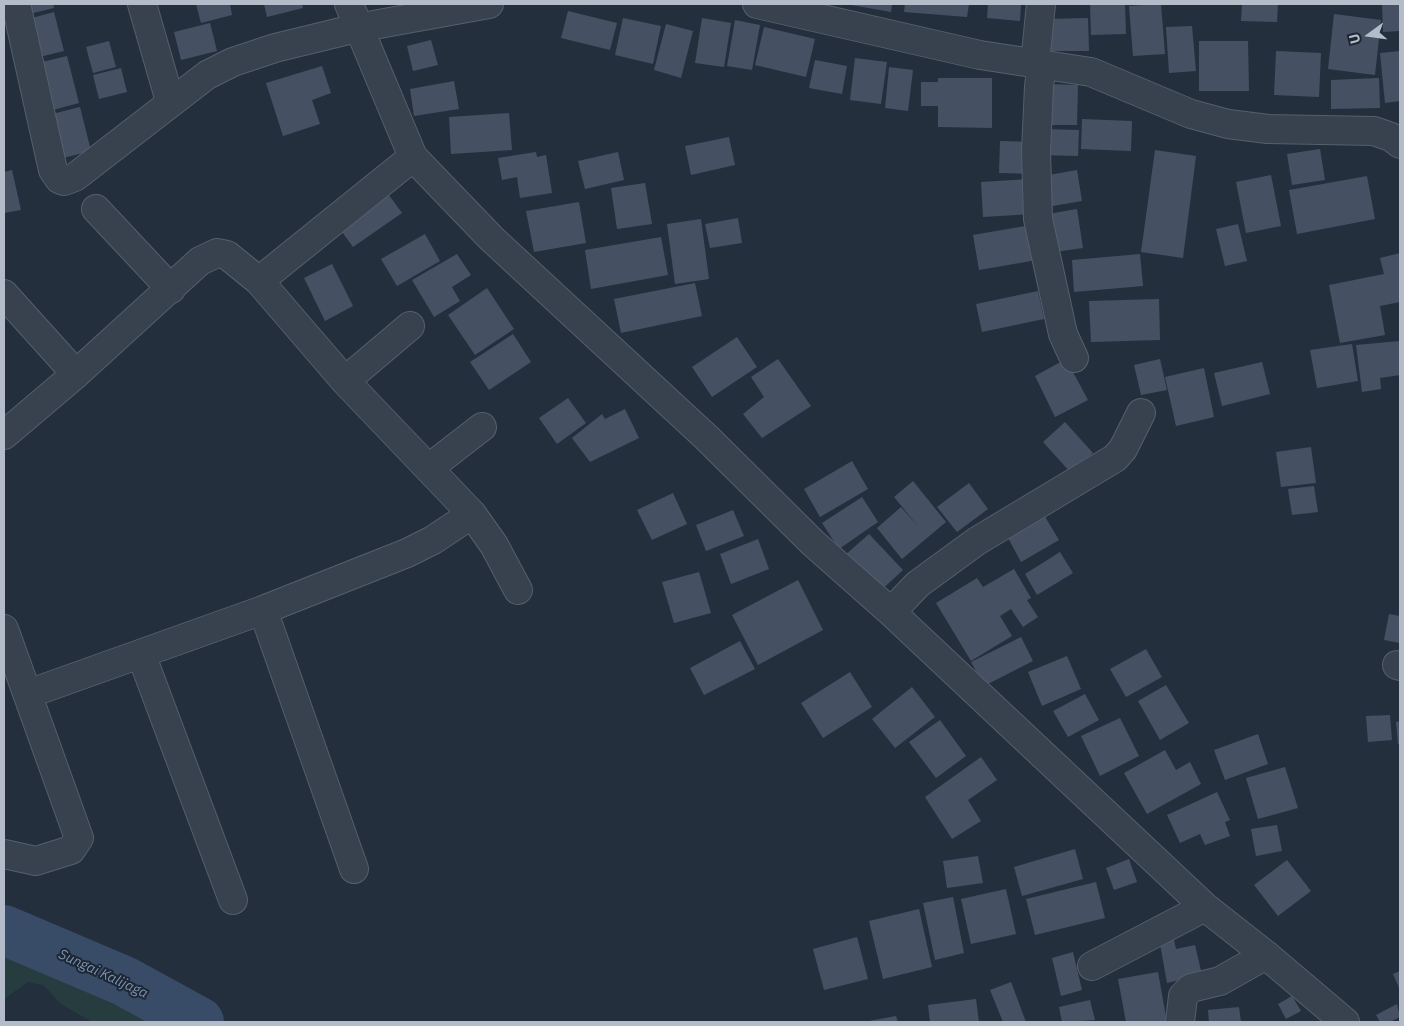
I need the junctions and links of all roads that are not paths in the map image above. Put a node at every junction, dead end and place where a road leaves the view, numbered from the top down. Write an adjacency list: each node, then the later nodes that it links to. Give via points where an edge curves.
1 (16, 4): 7 (street)
2 (142, 4): 9 (street)
3 (489, 4): 6 (street)
4 (762, 4): 8 (street, via 980,55)
5 (1041, 4): 8 (street)
6 (353, 16): 9 (street, via 233,62 207,75); 11 (street)
7 (15, 48): 9 (street, via 53,170 64,181 75,177)
8 (1039, 64): 10 (street, via 1091,72 1192,114 1228,124 1268,129 1374,131); 17 (street, via 1038,219 1064,334)
9 (170, 101)
10 (1400, 144)
11 (413, 157): 13 (street); 27 (street, via 492,239)
12 (96, 210): 14 (street)
13 (259, 281): 14 (street, via 234,259 217,253 200,261); 19 (street)
14 (171, 289): 18 (street)
15 (4, 294): 18 (street)
16 (410, 326): 19 (street)
17 (1074, 358)
18 (76, 374): 22 (street)
19 (346, 381): 23 (street)
20 (1141, 412): 27 (street, via 1124,449 1115,458 977,541 918,584)
21 (482, 427): 23 (street)
22 (4, 435)
23 (429, 468): 24 (street)
24 (472, 514): 25 (street, via 494,545); 26 (street, via 407,553)
25 (518, 590)
26 (263, 610): 29 (street); 32 (street)
27 (891, 612): 34 (street)
28 (4, 629): 30 (street)
29 (141, 654): 30 (street); 33 (street)
30 (28, 694): 31 (street, via 79,838 71,850 36,861)
31 (4, 854)
32 (354, 870)
33 (234, 900)
34 (1204, 907): 35 (street); 36 (street)
35 (1266, 956): 37 (street, via 1220,981 1192,988 1184,996); 38 (street)
36 (1092, 966)
37 (1180, 1022)
38 (1346, 1022)

